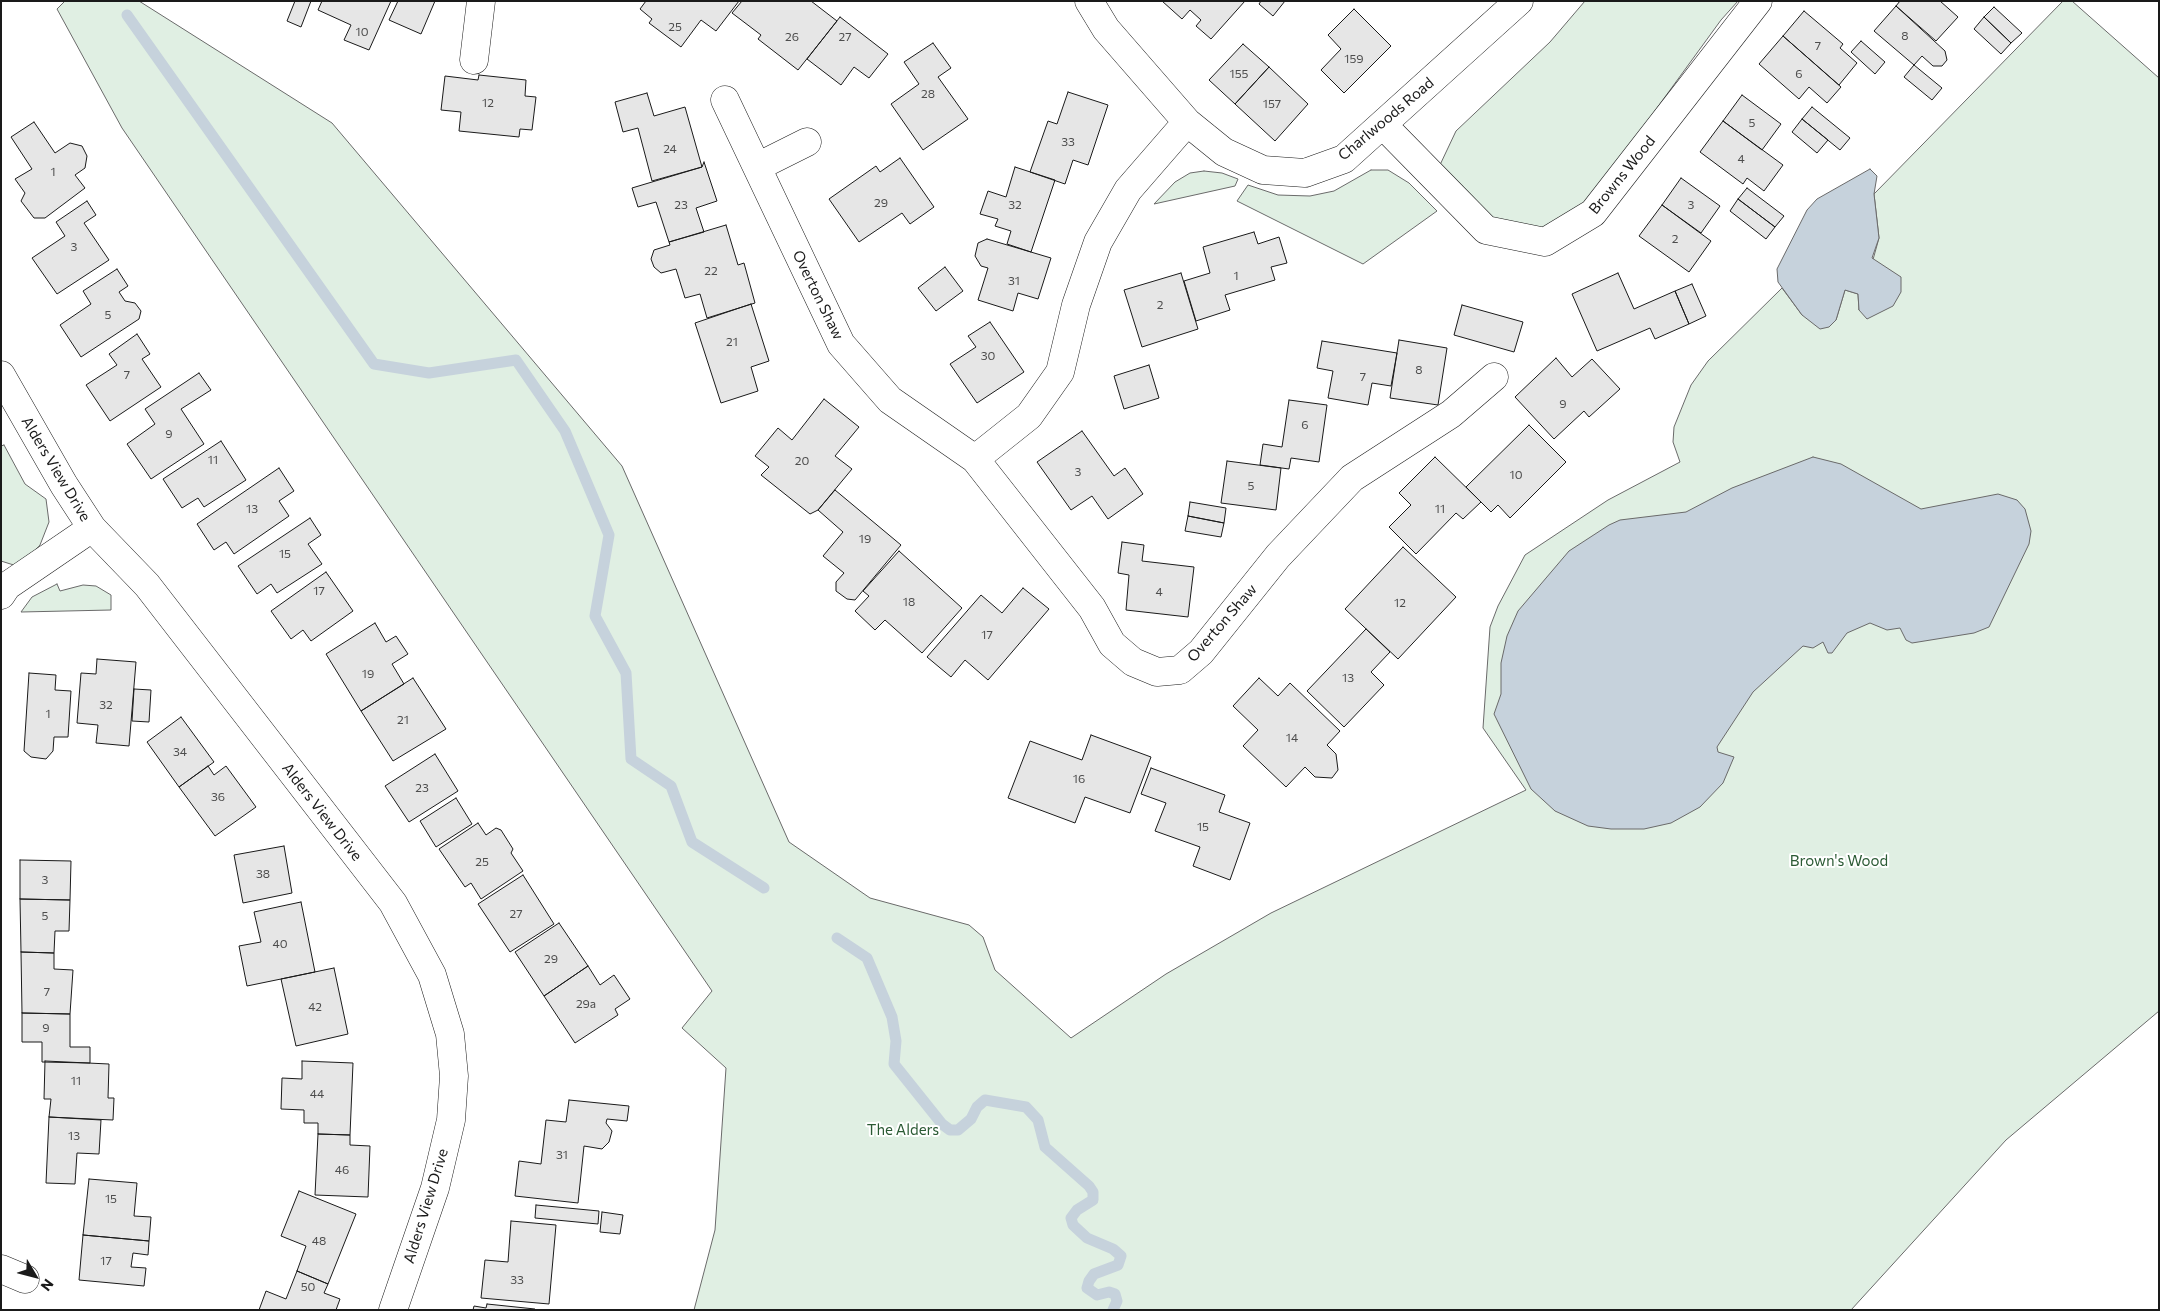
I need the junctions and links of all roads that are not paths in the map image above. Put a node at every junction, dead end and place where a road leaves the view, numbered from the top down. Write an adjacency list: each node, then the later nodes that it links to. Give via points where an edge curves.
1 (481, 1): 5 (street)
2 (1090, 1): 7 (street, Charlwoods Road, via 1106,29)
3 (1758, 1): 8 (street, Browns Wood, via 1593,214 1546,242 1486,230)
4 (1514, 3): 8 (street, Charlwoods Road)
5 (474, 60)
6 (725, 100): 10 (street, Overton Shaw)
7 (1187, 122): 8 (street, Charlwoods Road, via 1224,152 1263,170 1305,173 1344,159); 13 (street, via 1128,190 1098,242 1076,305 1060,372 1029,416)
8 (1383, 125)
9 (807, 142): 10 (street)
10 (757, 167): 13 (street, Overton Shaw, via 841,344 890,400)
11 (1, 375): 14 (street, Alders View Drive, via 64,486)
12 (1494, 377): 13 (street, Overton Shaw, via 1451,414 1352,478 1278,556 1201,652 1180,670 1156,672 1133,662 1112,644 1092,608)
13 (975, 460)
14 (92, 528): 15 (street, via 7,586); 16 (street, Alders View Drive, via 147,585 393,903 432,975 450,1034 454,1076 451,1120 435,1188)
15 (1, 595)
16 (393, 1310)

